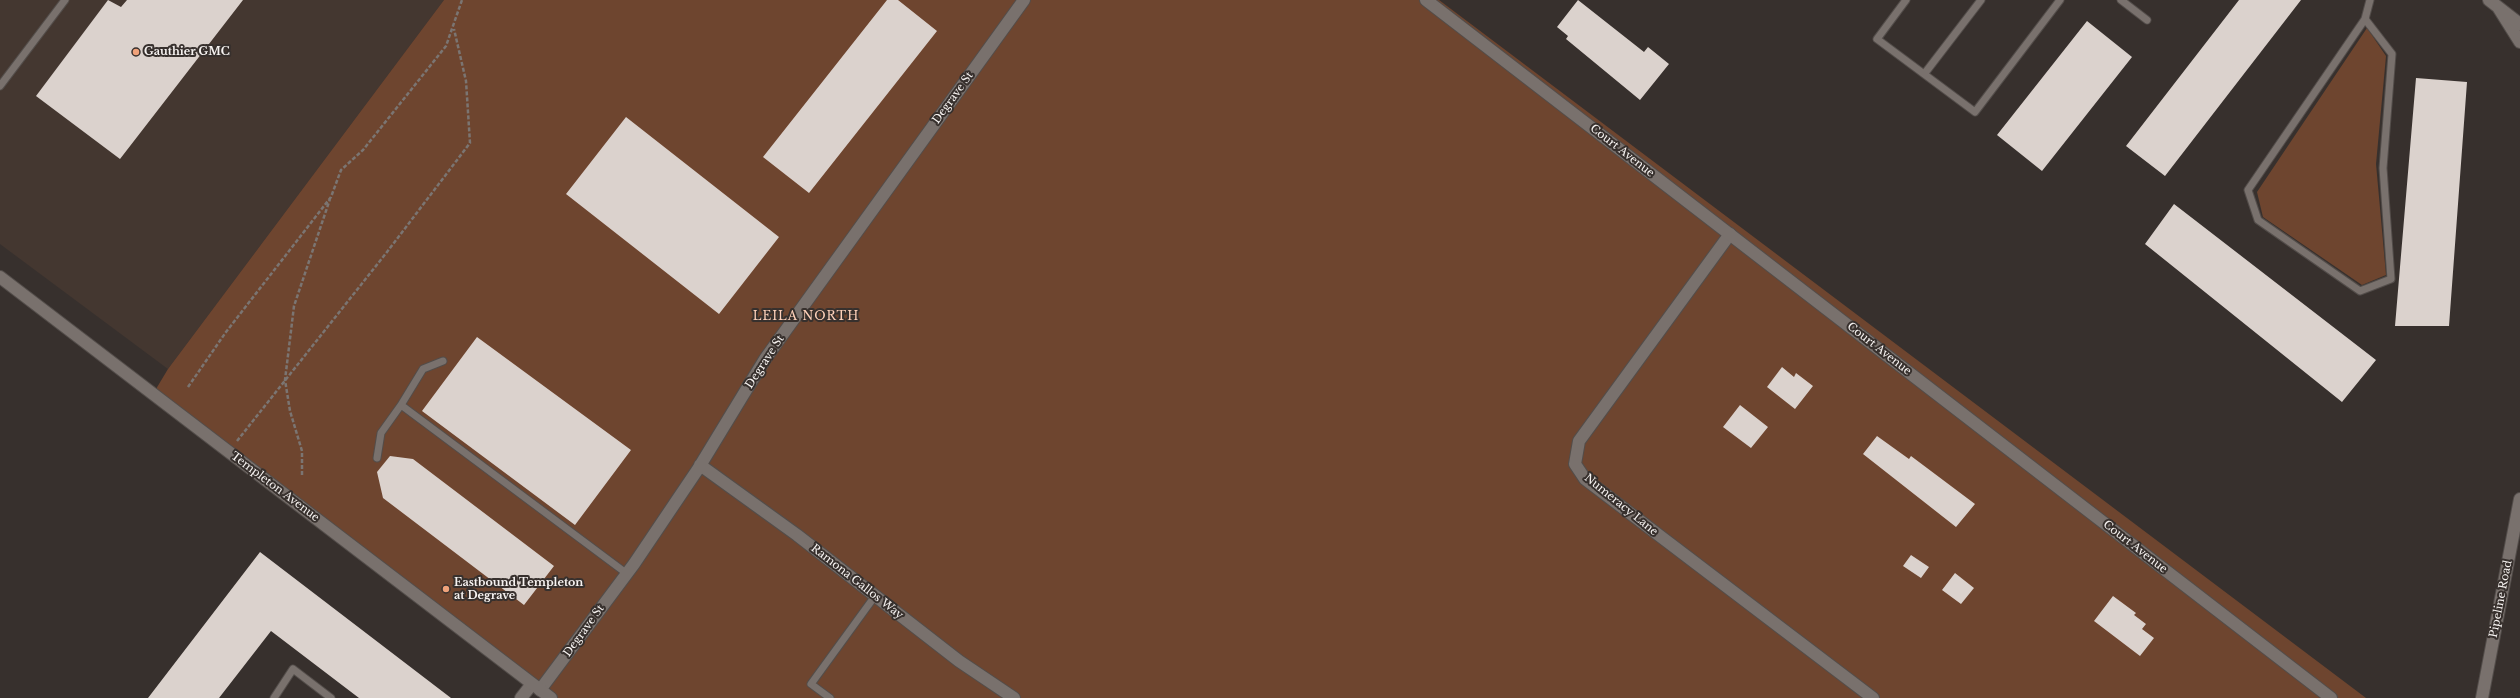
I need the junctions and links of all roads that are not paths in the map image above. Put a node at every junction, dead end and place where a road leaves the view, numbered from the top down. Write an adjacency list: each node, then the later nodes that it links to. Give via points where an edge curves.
1 (65, 0): 15 (lane)
2 (1024, 0): 21 (street, Degrave St, via 766,359)
3 (1426, 0): 16 (street, Court Avenue)
4 (1906, 0): 14 (lane, via 1877,39)
5 (1980, 0): 14 (lane)
6 (2060, 0): 14 (lane, via 1975,112)
7 (2121, 0): 11 (lane)
8 (2370, 0): 10 (lane)
9 (2493, 4): 12 (street); 13 (street)
10 (2365, 19): 10 (lane, via 2248,190 2258,220 2360,291 2391,279 2382,168 2392,54)
11 (2147, 20)
12 (2520, 24)
13 (2520, 42)
14 (1925, 73)
15 (0, 86)
16 (1730, 234): 32 (street, Numeracy Lane, via 1579,441 1575,464 1585,479); 33 (street, Court Avenue)
17 (0, 277): 25 (street, Templeton Avenue)
18 (443, 361): 19 (lane, via 423,370)
19 (401, 404): 20 (lane, via 381,433); 23 (lane)
20 (377, 458)
21 (700, 465): 23 (street, Degrave St); 24 (street, Ramona Gallos Way, via 798,535)
22 (2520, 500): 34 (street, Pipeline Road)
23 (626, 573): 25 (street, Degrave St)
24 (875, 596): 30 (lane, via 811,684); 31 (street, Ramona Gallos Way, via 959,661)
25 (536, 687): 28 (street, Degrave St); 29 (street, Templeton Avenue)
26 (274, 698): 27 (lane, via 293,669)
27 (330, 698)
28 (521, 698)
29 (551, 698)
30 (830, 698)
31 (1014, 698)
32 (1873, 698)
33 (2331, 698)
34 (2482, 698)

